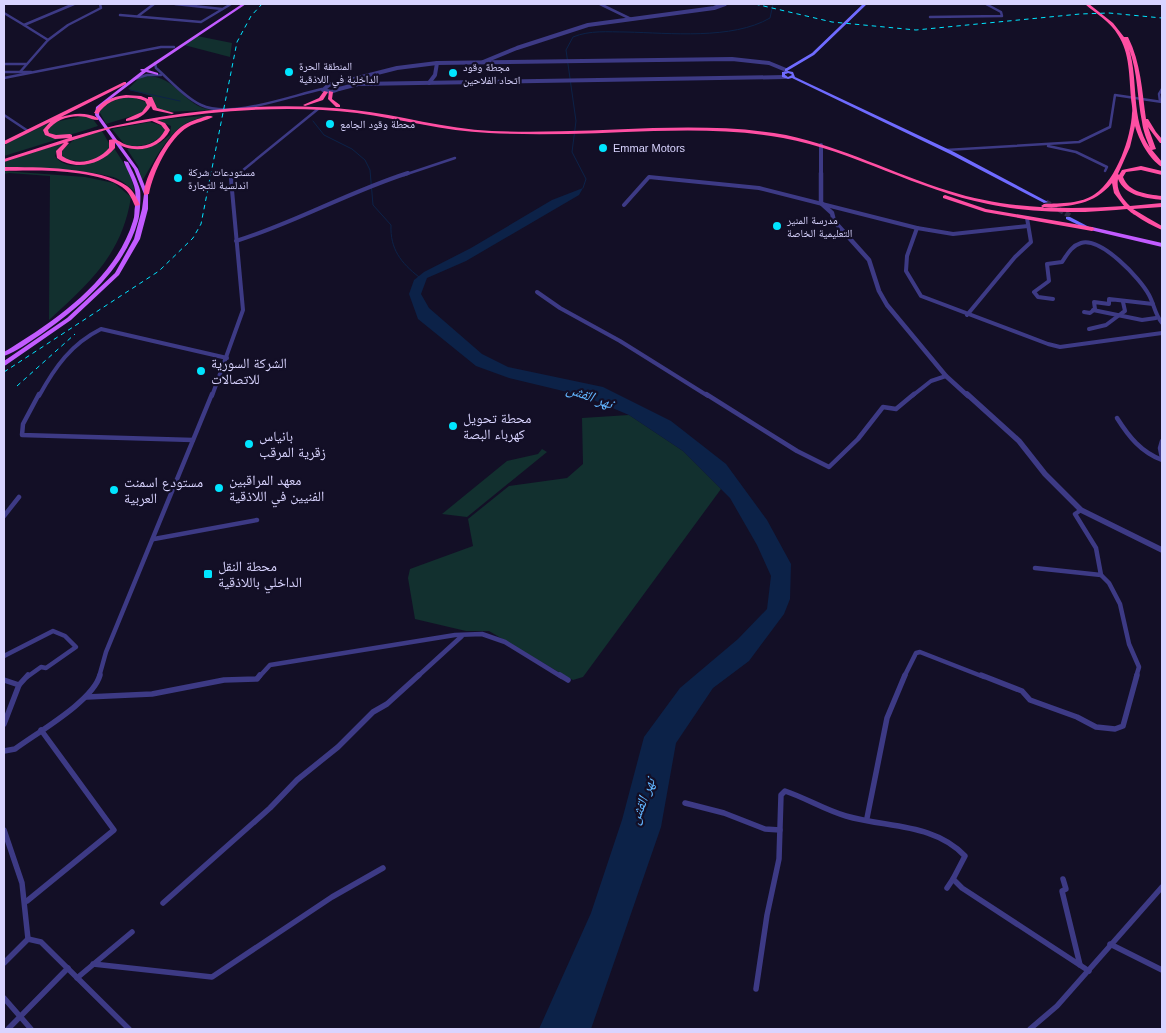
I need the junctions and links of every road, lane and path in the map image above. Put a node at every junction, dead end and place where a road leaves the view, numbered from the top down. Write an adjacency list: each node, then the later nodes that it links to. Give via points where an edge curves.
1 (74, 4): 20 (street)
2 (100, 4): 21 (street, via 101,8 68,25)
3 (154, 4): 17 (street)
4 (175, 4): 13 (street)
5 (230, 4): 13 (street)
6 (243, 4): 22 (main road); 24 (main road)
7 (600, 4): 19 (street)
8 (725, 4): 19 (street)
9 (865, 4): 32 (main road, via 813,54)
10 (986, 4): 18 (street, via 1001,12 1002,16)
11 (1087, 4): 15 (highway)
12 (1091, 4): 15 (highway)
13 (222, 9): 17 (street, via 201,22)
14 (4, 13): 20 (street)
15 (1102, 14): 46 (highway, via 1117,31 1128,52); 47 (highway, via 1122,31 1135,56)
16 (120, 15): 17 (street)
17 (138, 16)
18 (930, 16)
19 (631, 19): 23 (street, via 572,29)
20 (24, 25): 21 (street)
21 (48, 40): 27 (street)
22 (174, 47): 28 (main road); 31 (street)
23 (483, 62): 25 (street); 32 (street, via 732,59 769,63)
24 (155, 63): 28 (main road); 35 (street)
25 (437, 63): 38 (street, via 435,75); 39 (street, via 397,68)
26 (4, 64): 27 (street)
27 (26, 64): 30 (street)
28 (144, 70): 33 (main road); 36 (main road); 37 (main road)
29 (4, 72): 30 (street)
30 (20, 72): 31 (street)
31 (38, 73): 34 (street)
32 (786, 73): 38 (street); 65 (main road)
33 (156, 74): 35 (street); 36 (street)
34 (4, 78)
35 (167, 78): 42 (street, via 202,105 215,108 254,105)
36 (134, 79): 37 (main road)
37 (127, 83): 50 (highway, via 127,91 149,97 159,112); 52 (main road, via 101,104); 57 (highway)
38 (429, 83): 40 (street, via 358,84)
39 (334, 84): 40 (street); 42 (street, via 328,85)
40 (339, 89): 42 (street)
41 (1162, 89): 43 (street, via 1159,94)
42 (327, 91): 44 (highway, via 321,99); 45 (highway)
43 (1161, 101): 64 (street, via 1119,94 1113,98 1110,127 1096,136 1079,142)
44 (305, 105): 45 (highway); 50 (highway)
45 (338, 106): 56 (highway, via 478,128)
46 (1134, 108): 70 (highway, via 1142,140); 71 (highway, via 1128,144)
47 (1141, 108): 61 (highway, via 1148,126); 69 (highway, via 1147,136)
48 (318, 109): 49 (highway); 56 (highway, via 490,132); 88 (street, via 231,179)
49 (284, 110): 53 (highway); 75 (highway, via 210,117 185,127 179,131 148,179)
50 (182, 113): 54 (highway)
51 (4, 115): 57 (street)
52 (98, 119): 54 (highway, via 103,104 117,98 136,96 148,102 148,109 141,115); 58 (highway, via 76,115 54,121 45,130 48,135 58,137); 60 (main road)
53 (137, 122): 59 (highway); 60 (highway, via 159,122 167,128 167,133 157,143 138,148 122,146)
54 (108, 126): 58 (highway)
55 (610, 129): 56 (highway); 63 (highway, via 752,131); 78 (highway, via 702,125 781,132 827,144 963,193 1004,202)
56 (551, 130)
57 (28, 131): 62 (highway)
58 (86, 132): 68 (highway)
59 (81, 136): 60 (highway, via 60,148 60,159 75,163 95,160 111,150); 68 (highway)
60 (112, 138): 75 (main road, via 136,169); 80 (main road, via 132,172 138,193)
61 (1162, 142)
62 (4, 143)
63 (821, 145): 67 (highway); 77 (street, via 818,160 823,186)
64 (1039, 145): 65 (street); 73 (street, via 1087,156 1107,167)
65 (946, 150): 78 (main road)
66 (455, 158): 88 (street, via 365,187 268,231)
67 (856, 158): 79 (highway, via 938,190 997,205 1072,212); 83 (highway, via 962,203)
68 (4, 159)
69 (1162, 160)
70 (1162, 165)
71 (1118, 168): 78 (highway, via 1103,191 1089,200 1076,204); 87 (highway, via 1114,183 1120,198 1138,215)
72 (4, 169): 80 (highway, via 42,170 108,179 130,190)
73 (1105, 171)
74 (1162, 172): 76 (highway, via 1134,168 1124,171 1120,177 1129,189)
75 (146, 194): 104 (main road, via 137,239 116,274 69,319)
76 (1162, 199): 78 (highway, via 1086,208)
77 (821, 203): 81 (street, via 737,184 649,177); 85 (street); 105 (street, via 868,260 887,305)
78 (1042, 204)
79 (1162, 204)
80 (137, 205): 102 (main road, via 132,234 115,264 69,312)
81 (624, 205)
82 (1070, 217): 86 (main road)
83 (1027, 218): 84 (street); 86 (highway)
84 (1028, 226): 85 (street, via 953,234); 96 (street, via 1032,242 1015,257)
85 (917, 228): 96 (street, via 906,260 905,272 912,286 929,300)
86 (1093, 228): 89 (main road)
87 (1162, 228)
88 (236, 241): 103 (street, via 243,310)
89 (1162, 245)
90 (537, 292): 105 (street, via 829,467 858,439 883,407 896,409 920,388)
91 (1054, 299): 93 (street, via 1038,297 1034,292 1049,281 1047,264 1062,262 1068,250 1087,242 1108,249 1148,293)
92 (1123, 302): 93 (street); 94 (street, via 1109,299 1109,304 1094,302); 97 (street, via 1124,310)
93 (1153, 304): 98 (street)
94 (1093, 310): 95 (street); 97 (street)
95 (1084, 312)
96 (967, 314): 101 (street, via 1060,347)
97 (1120, 315): 98 (street, via 1142,320); 100 (street, via 1110,319 1106,325)
98 (1156, 318): 99 (street)
99 (1162, 323)
100 (1089, 329)
101 (1162, 332)
102 (4, 354)
103 (227, 358): 107 (street); 107 (street, via 101,329 90,333 58,362 23,424 22,435)
104 (4, 364)
105 (946, 376): 111 (street, via 1019,441)
106 (1117, 418): 109 (street, via 1143,452)
107 (193, 440): 114 (street)
108 (1162, 442): 109 (street)
109 (1162, 459)
110 (19, 498): 112 (street)
111 (1080, 510): 115 (street); 117 (street, via 1075,514 1096,548)
112 (4, 516)
113 (257, 520): 114 (street)
114 (154, 539): 123 (street, via 106,652 97,685)
115 (1162, 550)
116 (1035, 568): 117 (street)
117 (1101, 574): 128 (street, via 1115,589 1126,636 1140,667 1123,726 1115,729 1096,727 1030,700 1022,691 916,653 887,718)
118 (462, 636): 121 (street, via 482,634 505,642); 123 (street, via 270,665 258,679 224,680 152,694); 137 (street, via 387,704 373,712)
119 (4, 656): 122 (street, via 52,631 76,646 46,668 30,673)
120 (4, 680): 122 (street)
121 (568, 680)
122 (19, 685): 124 (street)
123 (87, 697): 125 (street)
124 (4, 724)
125 (41, 730): 126 (street, via 15,749); 136 (street, via 114,830)
126 (4, 751)
127 (685, 802): 130 (street, via 766,829)
128 (867, 818): 130 (street, via 854,818 785,790); 132 (street, via 928,832 960,849 965,856)
129 (4, 830): 136 (street, via 15,853)
130 (780, 830): 148 (street, via 779,859)
131 (383, 868): 142 (street, via 332,897 212,978)
132 (953, 879): 135 (street); 143 (street)
133 (1063, 879): 143 (street, via 1066,889 1062,891)
134 (1162, 887): 140 (street)
135 (947, 888)
136 (27, 901): 139 (street)
137 (163, 903)
138 (132, 932): 142 (street)
139 (28, 939): 141 (street); 144 (street, via 41,942)
140 (1110, 944): 145 (street); 146 (street)
141 (4, 962)
142 (93, 964): 147 (street)
143 (1080, 965): 146 (street)
144 (68, 968): 147 (street); 150 (street)
145 (1162, 970)
146 (1089, 971): 154 (street, via 1057,1006)
147 (77, 978): 153 (street)
148 (756, 989)
149 (4, 998): 150 (street)
150 (20, 1017): 151 (street); 152 (street)
151 (8, 1029)
152 (31, 1029)
153 (129, 1029)
154 (1030, 1029)

